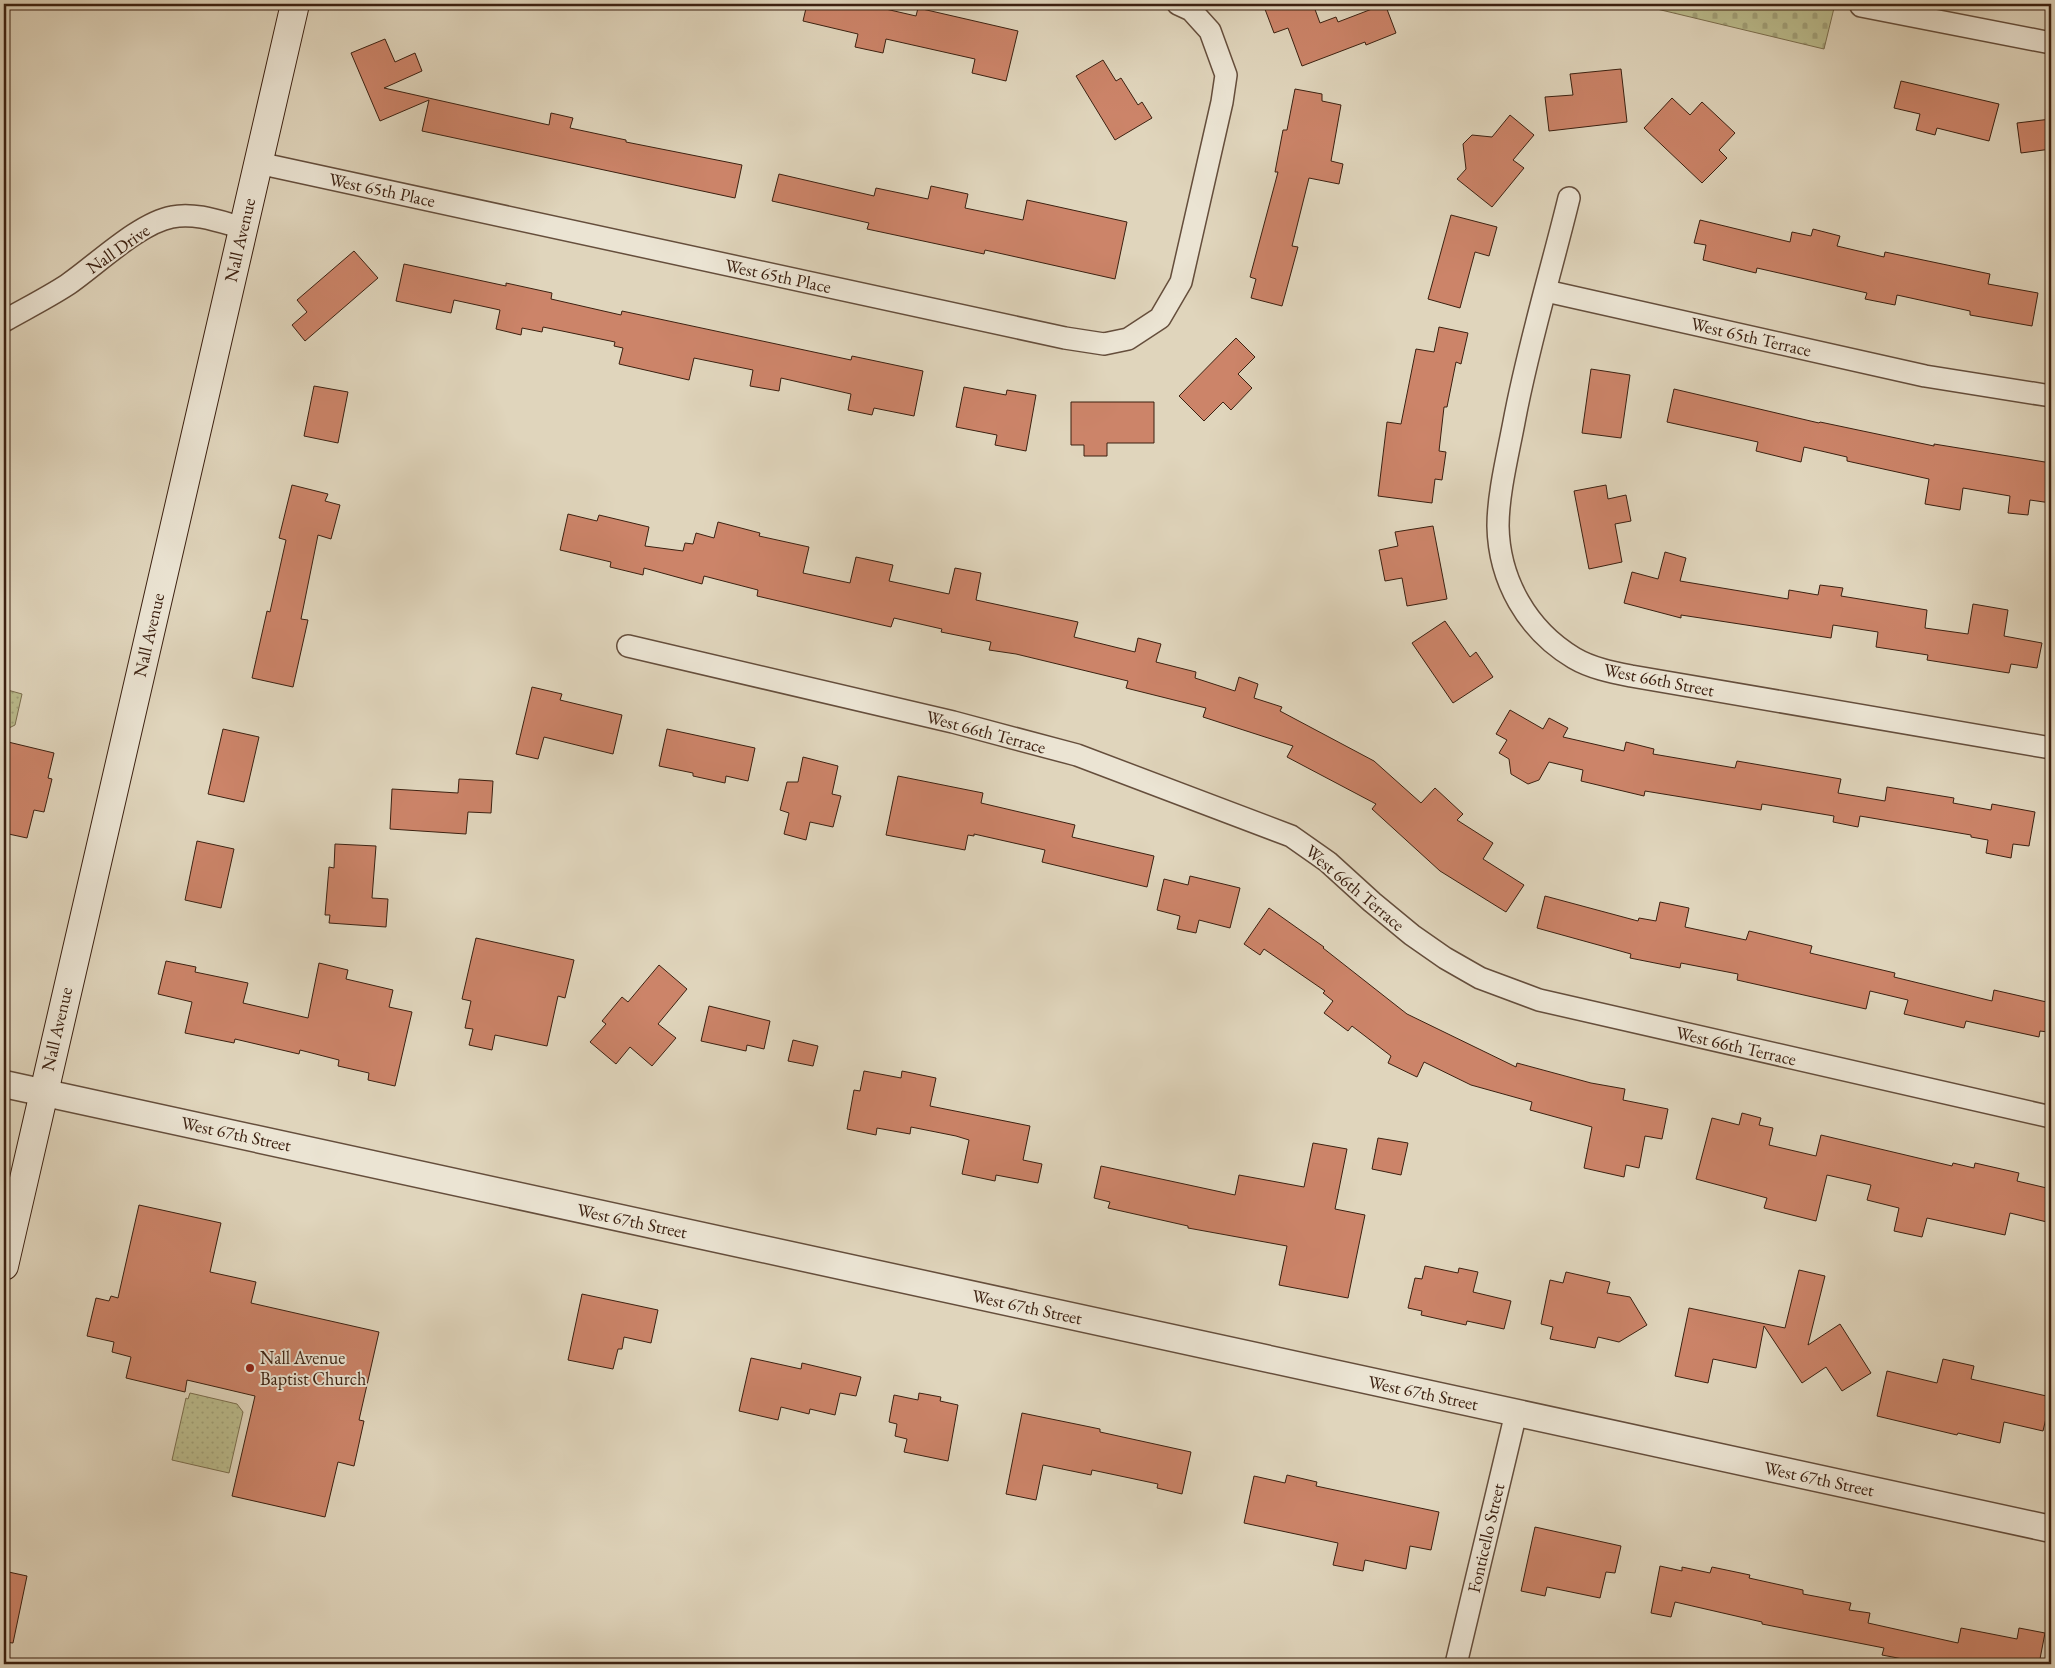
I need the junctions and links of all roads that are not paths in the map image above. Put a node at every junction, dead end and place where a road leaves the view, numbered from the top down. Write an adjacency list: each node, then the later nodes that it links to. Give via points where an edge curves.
1 (295, 4): 5 (main road, Nall Avenue)
2 (1178, 4): 5 (street, West 65th Place, via 1191,10 1210,32 1226,75 1203,190 1180,282 1160,318 1128,339 1104,344)
3 (1860, 6): 4 (street)
4 (2051, 43)
5 (258, 163): 7 (main road, Nall Avenue)
6 (1570, 198): 8 (street)
7 (243, 228): 9 (street, Nall Drive, via 194,216 172,216 152,224 67,285); 14 (main road, Nall Avenue)
8 (1546, 291): 10 (street, West 65th Terrace, via 1925,376); 12 (street, West 66th Street, via 1521,384 1504,471 1498,525 1501,556 1513,592 1525,613 1556,646 1596,668 1631,676)
9 (4, 321)
10 (2051, 396)
11 (628, 646): 15 (street, West 66th Terrace, via 953,722 1077,755 1291,836 1328,862 1412,935 1445,958 1480,978 1539,1000)
12 (2051, 748)
13 (4, 1084): 14 (street, West 67th Street)
14 (42, 1092): 16 (main road, Nall Avenue); 17 (street, West 67th Street)
15 (2051, 1117)
16 (4, 1266)
17 (1516, 1413): 18 (street, West 67th Street); 19 (street, Fonticello Street)
18 (2051, 1529)
19 (1456, 1664)

